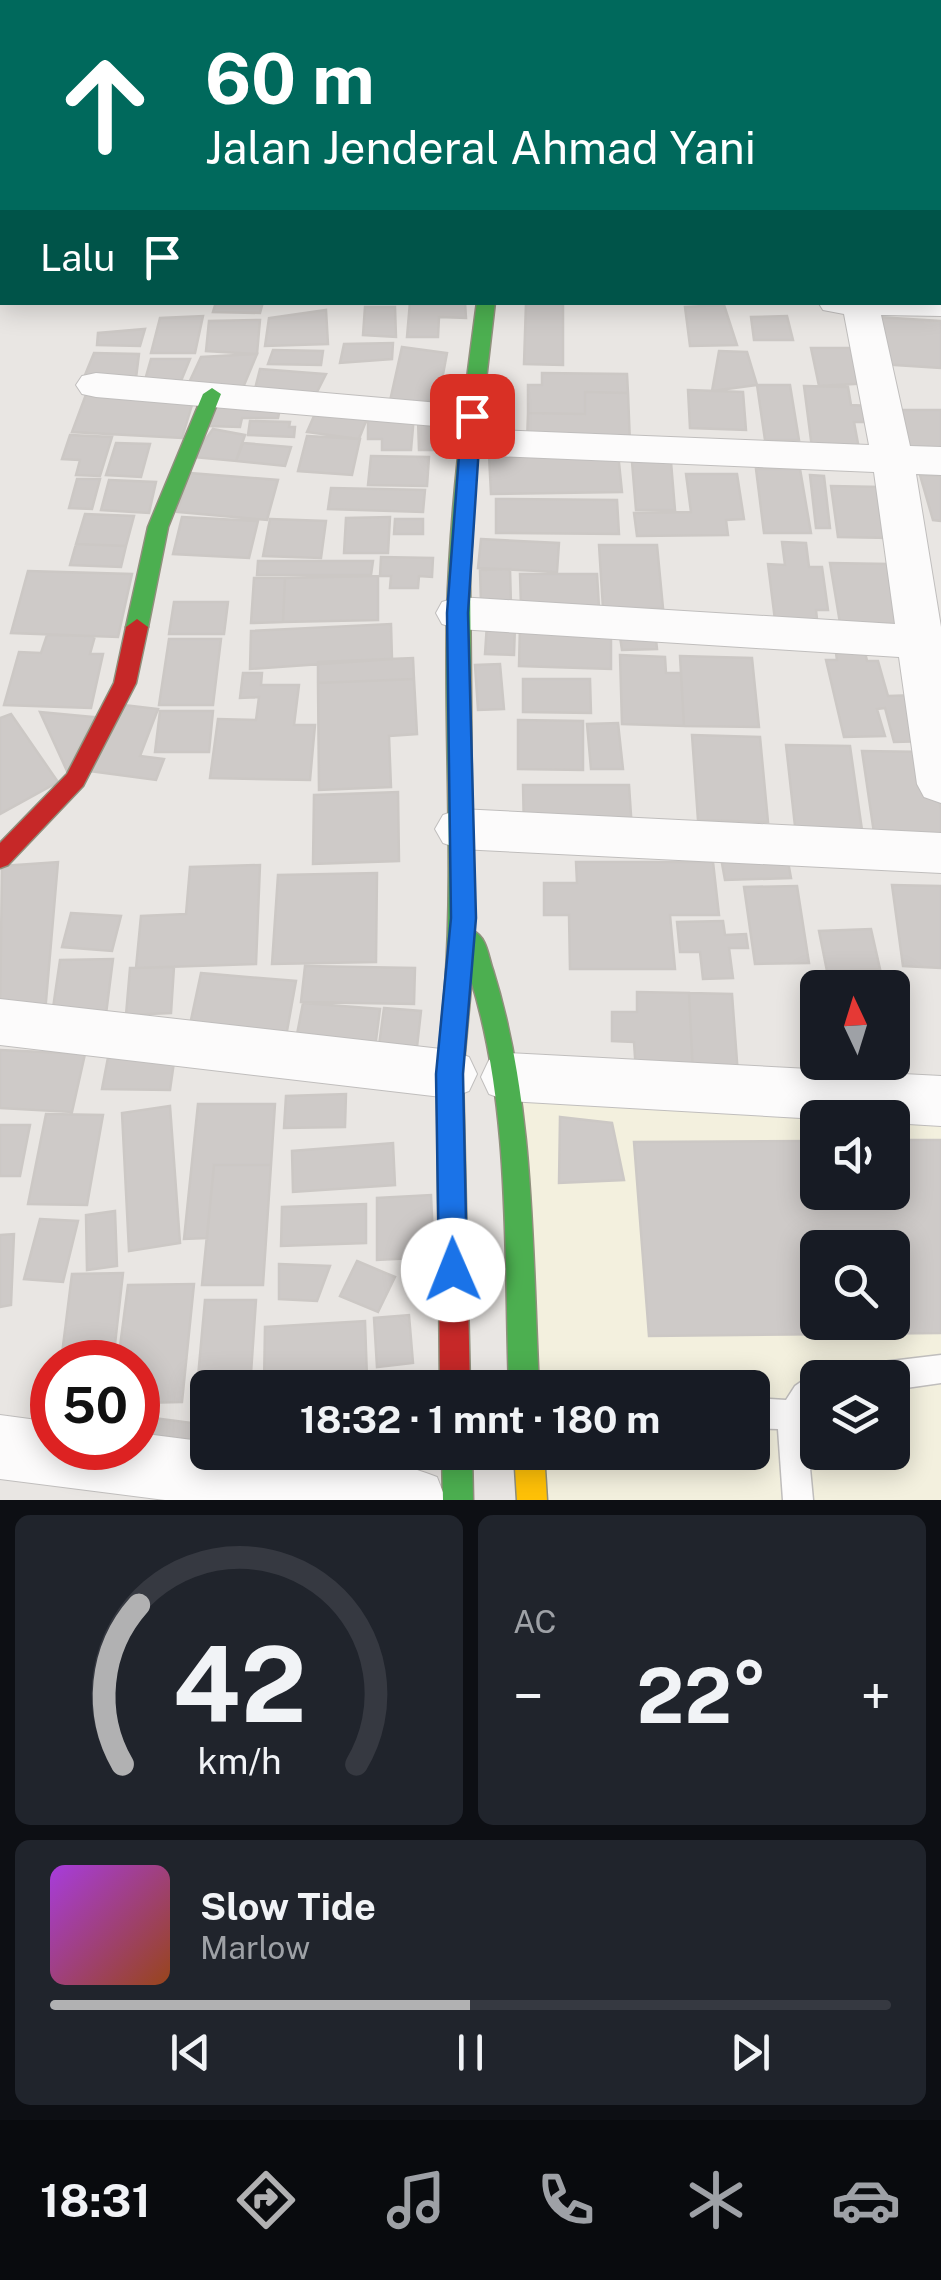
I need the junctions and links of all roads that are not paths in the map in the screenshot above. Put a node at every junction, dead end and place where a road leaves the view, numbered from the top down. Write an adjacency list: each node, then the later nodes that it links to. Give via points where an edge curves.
1 (486, 305): 5 (main road)
2 (860, 305): 6 (street)
3 (96, 385): 4 (street)
4 (212, 394): 5 (street); 13 (main road, via 158,527 125,684 74,780)
5 (471, 429): 6 (street); 8 (main road)
6 (893, 460): 7 (street); 9 (street)
7 (941, 461)
8 (458, 613): 9 (street); 11 (main road)
9 (931, 642): 10 (street)
10 (941, 784)
11 (460, 829): 12 (street); 14 (main road)
12 (941, 853)
13 (0, 858)
14 (464, 918): 16 (main road); 17 (main road, via 490,992)
15 (0, 1022): 16 (street)
16 (450, 1074): 20 (main road)
17 (508, 1077): 18 (street); 21 (main road)
18 (941, 1101)
19 (941, 1369): 22 (lane)
20 (456, 1370)
21 (523, 1370)
22 (910, 1373)
23 (800, 1399): 25 (lane)
24 (770, 1414): 25 (lane)
25 (791, 1415): 32 (lane)
26 (0, 1447): 29 (street)
27 (457, 1470): 30 (main road)
28 (530, 1470): 31 (main road)
29 (414, 1500)
30 (458, 1500)
31 (532, 1500)
32 (798, 1500)

